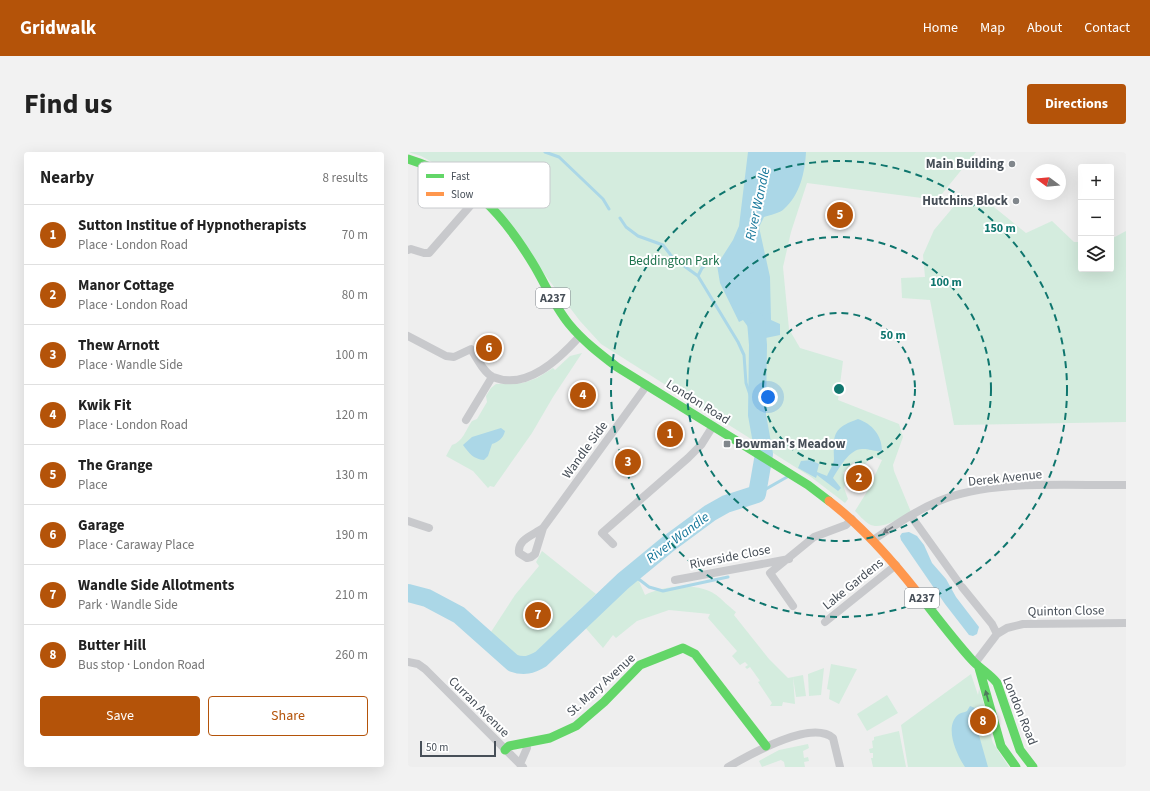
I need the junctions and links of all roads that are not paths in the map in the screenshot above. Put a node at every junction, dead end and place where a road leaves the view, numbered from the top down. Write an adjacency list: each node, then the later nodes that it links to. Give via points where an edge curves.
1 (408, 159): 2 (main road, London Road / A237)
2 (418, 163)
3 (468, 208): 5 (street, via 429,253)
4 (490, 208): 7 (main road, London Road / A237, via 503,220 526,251 565,317)
5 (410, 249)
6 (408, 336): 8 (street, via 446,356 454,357 471,349)
7 (580, 336): 8 (street, via 551,365 531,376 518,380); 9 (main road, London Road / A237, via 617,367)
8 (492, 377): 10 (street)
9 (647, 385): 11 (main road, London Road / A237); 17 (street, Wandle Side)
10 (466, 420)
11 (713, 426): 14 (main road, London Road / A237, via 819,492); 19 (street, via 701,445 688,458 602,533)
12 (1126, 485): 13 (street, Derek Avenue, via 1019,486 991,489 939,501)
13 (911, 516): 18 (street, Derek Avenue, one-way to 18); 26 (street)
14 (852, 520): 18 (main road, London Road / A237); 20 (street, Riverside Close, via 846,525 814,537)
15 (408, 521): 16 (street)
16 (429, 528)
17 (543, 528)
18 (873, 540): 21 (main road, London Road / A237)
19 (613, 544)
20 (790, 558): 22 (street, Riverside Close); 23 (street, Riverside Close, via 770,573)
21 (896, 565): 24 (street, Lake Gardens); 28 (main road, London Road / A237)
22 (674, 580)
23 (793, 606)
24 (825, 622)
25 (1126, 623): 26 (street, Quinton Close, via 1023,624 1007,628)
26 (997, 634): 28 (street, Quinton Close)
27 (408, 662): 31 (street, Curran Avenue, via 418,664)
28 (977, 666): 35 (main road, London Road / A237, one-way to 28, via 1002,746); 36 (main road, London Road / A237, via 997,683 1020,750)
29 (526, 743): 30 (main road, St. Mary Avenue, via 563,733 576,726 640,665 670,651 684,648 695,654); 31 (main road, St. Mary Avenue, via 509,746); 32 (street)
30 (766, 746): 33 (street); 34 (street, via 822,732 834,738)
31 (505, 750): 32 (street, Curran Avenue)
32 (522, 765)
33 (728, 767)
34 (840, 767)
35 (1016, 767)
36 (1033, 767)

